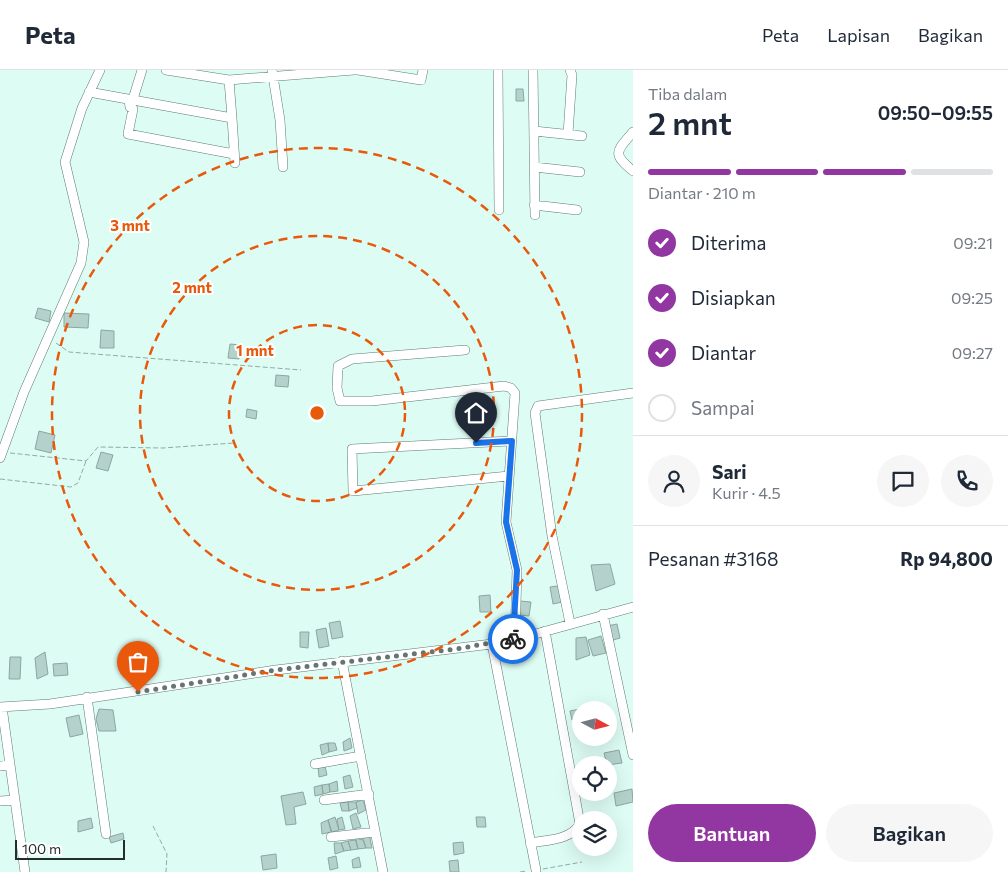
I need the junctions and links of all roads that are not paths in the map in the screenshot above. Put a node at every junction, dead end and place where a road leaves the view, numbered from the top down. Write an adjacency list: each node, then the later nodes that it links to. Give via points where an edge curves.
1 (100, 70): 12 (street)
2 (142, 70): 13 (street)
3 (166, 70): 11 (street)
4 (354, 70): 10 (street)
5 (358, 70): 6 (street, via 421,80)
6 (423, 70)
7 (498, 70): 24 (street)
8 (533, 70): 15 (street)
9 (570, 70): 17 (street)
10 (273, 74): 11 (street); 19 (street, via 280,120)
11 (229, 80): 14 (street)
12 (90, 92): 13 (street); 30 (street, via 65,162 82,227 84,253 24,392)
13 (131, 99): 14 (street); 14 (street, via 130,107 133,109 128,134 235,159)
14 (232, 118)
15 (534, 131): 17 (street); 20 (street)
16 (633, 132): 21 (street, via 618,154)
17 (568, 134): 18 (street)
18 (582, 136)
19 (282, 167)
20 (534, 167): 22 (street); 23 (street)
21 (633, 171)
22 (580, 172)
23 (534, 205): 25 (street); 26 (street)
24 (500, 210)
25 (577, 210)
26 (534, 215)
27 (465, 350): 29 (street, via 352,359 338,366 338,396 340,401 372,401 504,386 515,393)
28 (633, 393): 34 (street, via 538,406 535,413 552,536)
29 (512, 441): 31 (street); 31 (street, via 352,449 353,491)
30 (1, 455)
31 (509, 476): 36 (street, via 506,522 517,570)
32 (633, 607): 33 (street)
33 (603, 614): 34 (street); 41 (street)
34 (570, 623): 35 (street)
35 (545, 631): 36 (street); 53 (street, via 580,824 567,836)
36 (518, 638): 37 (street)
37 (492, 644): 38 (street); 53 (street)
38 (342, 661): 39 (street, via 121,695); 42 (street)
39 (87, 697): 40 (street, via 50,704); 51 (street)
40 (1, 707): 43 (street)
41 (633, 755)
42 (361, 756): 44 (street); 46 (street)
43 (10, 764): 45 (street); 48 (street)
44 (315, 764)
45 (0, 766)
46 (369, 794): 49 (street); 50 (street)
47 (0, 800): 48 (street)
48 (15, 800): 56 (street)
49 (324, 800)
50 (375, 832): 52 (street); 55 (street)
51 (106, 834)
52 (331, 837)
53 (530, 843): 54 (street)
54 (536, 870)
55 (380, 871)
56 (25, 872)

